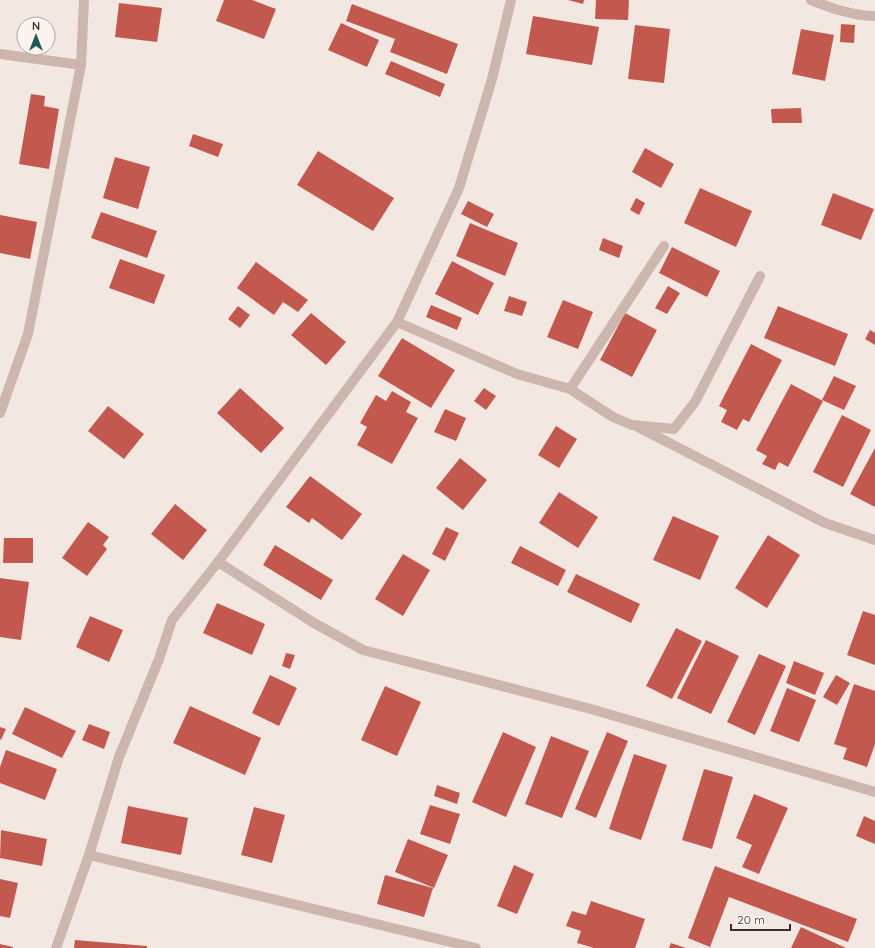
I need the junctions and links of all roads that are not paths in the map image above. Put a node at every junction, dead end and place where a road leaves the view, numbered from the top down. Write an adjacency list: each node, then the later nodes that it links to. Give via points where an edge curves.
1 (84, 0): 6 (street)
2 (511, 0): 9 (street, via 492,79 458,188)
3 (811, 0): 4 (street, via 864,16)
4 (875, 16)
5 (0, 54): 6 (street)
6 (82, 65): 11 (street, via 28,334)
7 (664, 246): 10 (street)
8 (760, 276): 12 (street, via 695,402 674,429)
9 (397, 322): 10 (street, via 517,374); 14 (street)
10 (570, 389): 12 (street, via 613,417)
11 (0, 413)
12 (632, 425): 13 (street, via 825,523)
13 (875, 540)
14 (218, 562): 15 (street, via 314,623 363,650 591,710); 16 (street, via 172,620 119,758)
15 (875, 792)
16 (89, 855): 17 (street); 18 (street)
17 (56, 948)
18 (476, 948)

